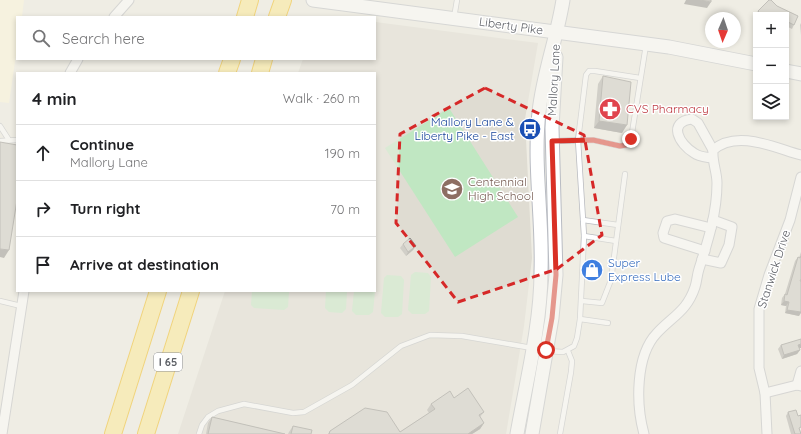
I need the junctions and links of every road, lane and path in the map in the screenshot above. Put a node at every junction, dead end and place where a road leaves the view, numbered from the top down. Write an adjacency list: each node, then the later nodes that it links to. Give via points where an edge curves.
1 (129, 0): 7 (street)
2 (250, 0): 8 (highway)
3 (282, 0): 9 (highway)
4 (313, 0): 10 (main road, Liberty Pike)
5 (457, 0): 10 (lane)
6 (563, 0): 11 (main road)
7 (115, 16)
8 (245, 16)
9 (277, 16)
10 (454, 18): 11 (main road, Liberty Pike)
11 (557, 33): 12 (main road, Liberty Pike); 28 (main road, Mallory Lane); 46 (main road, Mallory Lane, via 538,113 537,156 542,273)
12 (646, 44): 16 (main road, Liberty Pike); 22 (lane)
13 (77, 60): 17 (street)
14 (232, 60): 18 (highway)
15 (264, 60): 19 (highway)
16 (753, 63)
17 (71, 72)
18 (227, 72)
19 (260, 72)
20 (789, 72): 21 (main road)
21 (801, 74)
22 (640, 78): 26 (lane, via 631,139 626,145); 26 (lane, via 589,71 586,75)
23 (0, 126): 24 (lane)
24 (9, 140): 25 (lane); 27 (lane)
25 (16, 140)
26 (578, 140): 28 (lane); 32 (lane)
27 (0, 141)
28 (552, 141): 47 (main road, Mallory Lane, via 556,275)
29 (801, 155): 33 (street, via 753,141 736,140 724,144 713,154 717,183)
30 (625, 174): 34 (lane)
31 (801, 177): 51 (street, Stanwick Drive, via 790,220 769,275 760,309 759,368)
32 (582, 220): 34 (lane); 35 (lane)
33 (712, 224): 37 (street); 37 (street, via 732,227 729,246 721,263); 37 (street, via 675,219 667,221 663,233 664,238)
34 (618, 225): 36 (lane)
35 (584, 236): 36 (lane); 42 (lane)
36 (616, 241): 42 (lane, via 611,280 602,303)
37 (704, 255): 59 (street, via 689,301 681,312 657,332 643,357 639,403)
38 (24, 292): 43 (street)
39 (158, 292): 53 (highway, I 65 / I 65)
40 (191, 292): 54 (highway, I 65)
41 (0, 301): 43 (lane)
42 (582, 301): 44 (lane)
43 (21, 306): 52 (street)
44 (580, 318): 45 (lane); 48 (lane, via 577,338 574,346)
45 (608, 323)
46 (532, 348): 47 (main road); 55 (lane, via 462,336 430,335 401,346 352,385 304,412 293,413 244,404 208,417); 56 (main road, Mallory Lane)
47 (546, 350): 48 (lane); 57 (main road, Mallory Lane)
48 (568, 350): 58 (lane, via 572,361 571,372)
49 (801, 371): 50 (street)
50 (799, 385): 51 (street)
51 (765, 393): 60 (street, Stanwick Drive)
52 (2, 434)
53 (113, 434)
54 (146, 434)
55 (199, 434)
56 (517, 434)
57 (532, 434)
58 (560, 434)
59 (644, 434)
60 (767, 434)

